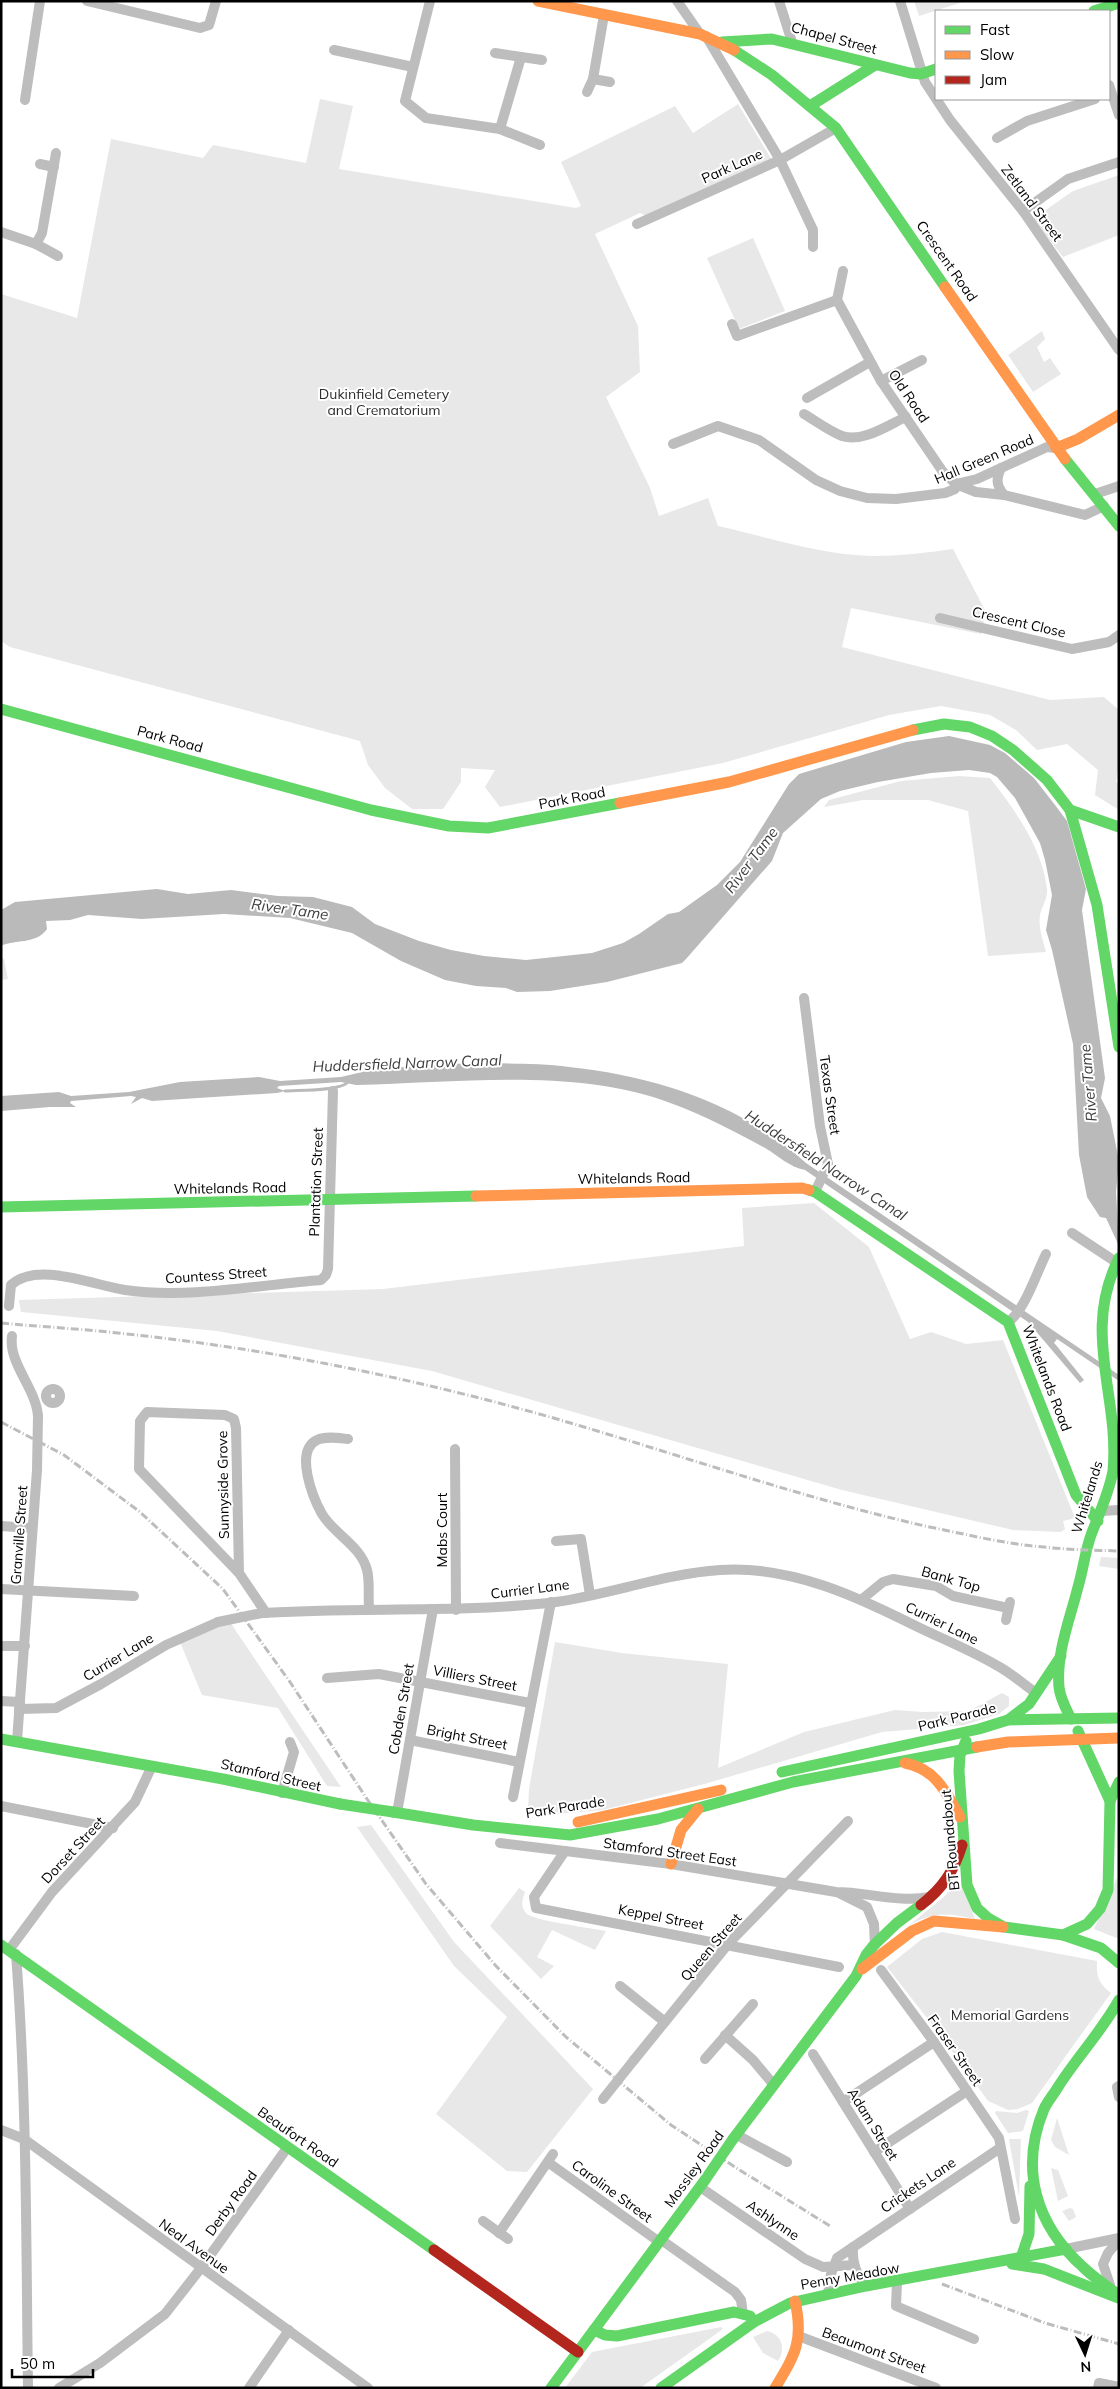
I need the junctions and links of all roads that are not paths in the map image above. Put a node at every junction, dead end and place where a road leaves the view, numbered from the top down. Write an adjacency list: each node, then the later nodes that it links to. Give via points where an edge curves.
1 (40, 1): 28 (street)
2 (88, 1): 3 (street, via 200,28 209,25)
3 (216, 1)
4 (430, 1): 20 (street)
5 (538, 1): 11 (main road)
6 (677, 1): 12 (street)
7 (779, 1): 14 (street)
8 (900, 1): 22 (street, Zetland Street)
9 (1119, 3): 10 (main road)
10 (1097, 10)
11 (604, 15): 12 (main road); 23 (street)
12 (703, 35): 13 (main road); 38 (street)
13 (722, 42): 14 (main road, Chapel Street, via 772,39); 31 (main road, Crescent Road, via 791,89)
14 (792, 42): 19 (main road, Chapel Street)
15 (334, 50): 20 (street)
16 (495, 53): 17 (street)
17 (520, 57): 18 (street); 34 (street)
18 (542, 60)
19 (875, 65): 22 (main road, Chapel Street); 31 (main road)
20 (413, 67): 34 (street, via 405,101 426,118)
21 (935, 69): 22 (main road, Chapel Street)
22 (921, 74): 27 (street, Zetland Street)
23 (593, 79): 24 (street); 26 (street)
24 (610, 82)
25 (1112, 91): 32 (street)
26 (587, 92)
27 (935, 96)
28 (25, 100)
29 (937, 100): 42 (street, Zetland Street)
30 (1092, 100): 35 (street, via 1027,121)
31 (810, 106): 33 (main road, Crescent Road)
32 (1119, 115)
33 (836, 128): 38 (street, Park Lane); 60 (main road, Crescent Road)
34 (500, 129): 36 (street)
35 (997, 138)
36 (540, 145)
37 (56, 153): 41 (street)
38 (780, 160): 43 (street, Park Lane); 46 (street, via 812,230)
39 (1119, 162): 42 (street, via 1068,179)
40 (40, 164): 41 (street)
41 (54, 167): 45 (street, via 42,233)
42 (1023, 210): 51 (street, Zetland Street)
43 (637, 224)
44 (1, 232): 45 (street)
45 (36, 244): 47 (street)
46 (813, 247)
47 (58, 256)
48 (843, 271): 49 (street)
49 (837, 300): 50 (street, via 737,336); 53 (street, Old Road)
50 (732, 324)
51 (1119, 350)
52 (922, 360): 54 (street)
53 (870, 362): 54 (street, Old Road); 55 (street)
54 (881, 381): 58 (street, Old Road)
55 (806, 398)
56 (804, 414): 58 (street, via 841,436 850,437 865,435)
57 (1119, 415): 60 (main road, via 1065,447)
58 (906, 417): 62 (street, Old Road, via 943,472)
59 (673, 444): 62 (street, Hall Green Road, via 718,426 759,440 816,480 867,498 945,492 955,489)
60 (1056, 448): 61 (street, Hall Green Road, via 1047,447); 64 (main road, Crescent Road)
61 (1001, 468): 62 (street, Hall Green Road); 65 (street, via 997,478)
62 (956, 484): 65 (street, Old Road, via 976,492)
63 (1119, 486): 64 (street)
64 (1095, 494): 66 (main road, Crescent Road)
65 (1004, 495): 66 (street, Old Road, via 1085,515)
66 (1104, 506): 67 (main road, Crescent Road)
67 (1119, 526)
68 (940, 618): 69 (street, Crescent Close, via 1072,649 1109,642)
69 (1119, 635)
70 (1, 709): 71 (main road, Park Road, via 371,810 448,826 488,828 522,823 729,782 944,724 970,727 1013,750 1047,780)
71 (1070, 810): 72 (main road); 74 (main road, via 1097,905)
72 (1119, 827)
73 (804, 998): 76 (street, Texas Street, via 828,1164)
74 (1119, 1047)
75 (332, 1091): 77 (street, Plantation Street)
76 (816, 1187): 77 (main road, Whitelands Road); 84 (main road, Whitelands Road)
77 (329, 1200): 78 (main road, Whitelands Road); 82 (street, Plantation Street)
78 (1, 1207)
79 (1072, 1233): 81 (street)
80 (1046, 1254): 84 (street)
81 (1117, 1260): 91 (main road, Whitelands, via 1111,1272 1103,1310 1116,1435 1114,1463)
82 (326, 1275): 83 (street, Countess Street, via 320,1280 172,1294 126,1290 37,1274 21,1278 11,1285)
83 (9, 1306)
84 (1011, 1320): 91 (main road, Whitelands Road, via 1076,1495 1085,1508)
85 (12, 1336): 87 (street, Granville Street, via 10,1346)
86 (47, 1398): 87 (street)
87 (36, 1402): 93 (street, Granville Street, bridge, via 37,1470)
88 (348, 1438): 102 (street, via 316,1440 306,1462 307,1478 323,1515 359,1554 367,1570)
89 (455, 1449): 104 (street, Mabs Court)
90 (1119, 1510): 91 (street)
91 (1100, 1516): 109 (main road, Whitelands, via 1091,1537)
92 (1, 1526): 93 (street)
93 (31, 1528): 97 (street, Granville Street)
94 (556, 1541): 98 (street, via 581,1539)
95 (239, 1573): 95 (street, Sunnyside Grove, via 234,1419 226,1415 147,1412 140,1422 139,1469); 105 (street, Sunnyside Grove)
96 (1, 1589): 97 (street)
97 (28, 1590): 99 (street); 108 (street, Granville Street)
98 (590, 1595): 100 (street, Currier Lane, via 699,1572 752,1570 788,1575); 101 (street, Currier Lane)
99 (134, 1596)
100 (861, 1600): 106 (street, Bank Top, via 884,1582 893,1580 936,1586 953,1596 1009,1605); 112 (street, Currier Lane, via 998,1666)
101 (551, 1602): 104 (street, Currier Lane); 114 (street)
102 (369, 1608): 103 (street, Currier Lane); 105 (street, Currier Lane)
103 (433, 1609): 104 (street, Currier Lane); 111 (street, Cobden Street)
104 (456, 1610)
105 (264, 1613): 115 (street, Currier Lane, bridge, via 218,1622 166,1645 56,1708)
106 (1006, 1620)
107 (1, 1646): 108 (street)
108 (25, 1646): 115 (street, Granville Street)
109 (1061, 1655): 112 (main road, Whitelands); 117 (main road, Whitelands, via 1058,1683)
110 (327, 1678): 111 (street, Villiers Street, via 379,1674)
111 (419, 1682): 114 (street, Villiers Street); 122 (street, Cobden Street)
112 (1036, 1693): 118 (main road, Whitelands, via 1029,1704)
113 (1, 1701): 115 (street, Currier Lane)
114 (530, 1703): 127 (street)
115 (20, 1706): 124 (street, Granville Street)
116 (1119, 1718): 117 (main road, Park Parade)
117 (1072, 1719): 118 (main road, Park Parade); 123 (main road, Whitelands)
118 (1008, 1720): 119 (main road, Park Parade)
119 (980, 1729): 123 (main road, via 1065,1731); 126 (main road, via 970,1736); 140 (main road, Park Parade, via 768,1776 711,1793 592,1820)
120 (1119, 1738): 123 (main road, Park Parade)
121 (1, 1739): 124 (main road, Stamford Street)
122 (410, 1740): 127 (street, Bright Street); 136 (street, Cobden Street)
123 (1083, 1740): 126 (main road, Park Parade, via 1008,1742); 133 (main road, BT Roundabout)
124 (17, 1741): 129 (main road, Stamford Street)
125 (290, 1742): 131 (street, via 294,1752)
126 (962, 1749): 128 (main road, Park Parade); 138 (main road, BT Roundabout)
127 (519, 1762): 132 (street)
128 (896, 1763): 135 (main road, Park Parade, via 793,1782); 138 (main road, via 929,1770 944,1787)
129 (152, 1766): 131 (main road, Stamford Street); 139 (street, Dorset Street, via 135,1802)
130 (1119, 1782): 133 (main road)
131 (282, 1793): 136 (main road, Stamford Street, bridge)
132 (513, 1797)
133 (1110, 1801): 142 (main road, BT Roundabout)
134 (1, 1806): 139 (street)
135 (698, 1809): 140 (main road, Park Parade, via 570,1835); 146 (main road, via 680,1830)
136 (395, 1813): 140 (main road, Stamford Street)
137 (848, 1821): 147 (street, Queen Street)
138 (963, 1822): 141 (main road, BT Roundabout)
139 (113, 1828): 154 (street, Dorset Street, via 52,1892)
140 (521, 1829)
141 (963, 1839): 149 (main road, via 950,1879); 150 (main road, BT Roundabout, via 971,1898 982,1913)
142 (1110, 1841): 145 (main road); 151 (main road, BT Roundabout, via 1105,1900 1087,1924)
143 (500, 1844): 144 (street, Stamford Street East)
144 (565, 1851): 146 (street, Stamford Street East); 152 (street, Keppel Street, via 534,1897 536,1908)
145 (1119, 1860)
146 (671, 1864): 147 (street, Stamford Street East)
147 (788, 1884): 148 (street, Stamford Street East); 152 (street, Queen Street)
148 (836, 1892): 149 (street, Stamford Street East, via 862,1892 916,1900); 153 (street, Stamford Street East, via 867,1907 874,1924)
149 (933, 1896): 153 (main road)
150 (1004, 1926): 151 (main road, BT Roundabout); 157 (main road, via 934,1921 912,1931)
151 (1063, 1935): 155 (main road, via 1094,1945)
152 (728, 1944): 156 (street, Keppel Street); 163 (street, Queen Street)
153 (875, 1945): 157 (main road, via 865,1957)
154 (9, 1950): 175 (street, via 20,2010); 176 (main road, Beaufort Road)
155 (1119, 1963)
156 (839, 1966)
157 (862, 1969): 169 (main road, Mossley Road)
158 (881, 1970): 165 (street, Fraser Street)
159 (620, 1986): 163 (street)
160 (1119, 2000): 167 (main road, via 1109,2018)
161 (753, 2004): 164 (street)
162 (1119, 2020): 167 (main road)
163 (665, 2022): 171 (street, Queen Street, bridge)
164 (725, 2035): 168 (street); 169 (street, via 753,2060)
165 (934, 2042): 170 (street, Fraser Street); 172 (street)
166 (813, 2054): 172 (street, Adam Street)
167 (1078, 2056): 180 (main road, via 1044,2109 1034,2146)
168 (705, 2059)
169 (773, 2084): 174 (main road, Mossley Road)
170 (967, 2091): 177 (street, Fraser Street, via 999,2138); 178 (street)
171 (603, 2099)
172 (843, 2102): 178 (street, Adam Street)
173 (1, 2130): 175 (street, Neal Avenue)
174 (735, 2137): 179 (street); 181 (main road, Mossley Road, bridge)
175 (24, 2139): 193 (street, Neal Avenue); 208 (street)
176 (287, 2148): 193 (street, Derby Road); 205 (main road, Beaufort Road)
177 (1000, 2148): 182 (street, Crickets Lane); 183 (street, Fraser Street)
178 (874, 2152): 182 (street, Adam Street)
179 (787, 2162)
180 (1032, 2177): 188 (main road, via 1044,2219); 189 (main road, via 1028,2199 1029,2234)
181 (702, 2184): 186 (main road, Mossley Road); 192 (street, Ashlynne, via 805,2259 823,2267)
182 (910, 2209): 187 (street, Crickets Lane)
183 (1015, 2219)
184 (482, 2221): 186 (street, Caroline Street, via 504,2236 551,2158)
185 (1119, 2239): 188 (street, Penny Meadow); 197 (street, via 1103,2264)
186 (659, 2240): 199 (street, Caroline Street, via 734,2292 741,2300); 202 (main road, Mossley Road)
187 (853, 2247): 191 (street); 192 (street, Crickets Lane, via 837,2258)
188 (1066, 2249): 189 (main road, Penny Meadow); 197 (main road, via 1093,2277)
189 (1022, 2258): 190 (main road, Penny Meadow)
190 (993, 2263): 194 (main road, Penny Meadow); 197 (main road, via 1044,2269)
191 (854, 2265): 192 (street); 195 (street, via 856,2274)
192 (834, 2266): 196 (street)
193 (201, 2268): 201 (street, Neal Avenue); 209 (street, Derby Road, via 165,2314 100,2363)
194 (897, 2282): 195 (main road, Penny Meadow); 204 (street, via 896,2306)
195 (866, 2286): 196 (main road, Penny Meadow)
196 (828, 2294): 198 (main road, Penny Meadow)
197 (1116, 2294)
198 (795, 2301): 200 (main road, Penny Meadow); 203 (main road)
199 (743, 2314): 200 (main road); 202 (main road, via 734,2312 617,2336)
200 (754, 2322): 213 (main road)
201 (289, 2330): 210 (street); 211 (street, Neal Avenue)
202 (594, 2330): 205 (main road, Mossley Road)
203 (801, 2337): 214 (main road); 215 (street, Beaumont Street)
204 (974, 2339)
205 (578, 2352): 212 (main road, Mossley Road)
206 (1099, 2385): 207 (street)
207 (1119, 2386)
208 (28, 2388)
209 (59, 2388)
210 (249, 2388)
211 (368, 2388)
212 (551, 2388)
213 (661, 2388)
214 (775, 2388)
215 (936, 2388)

